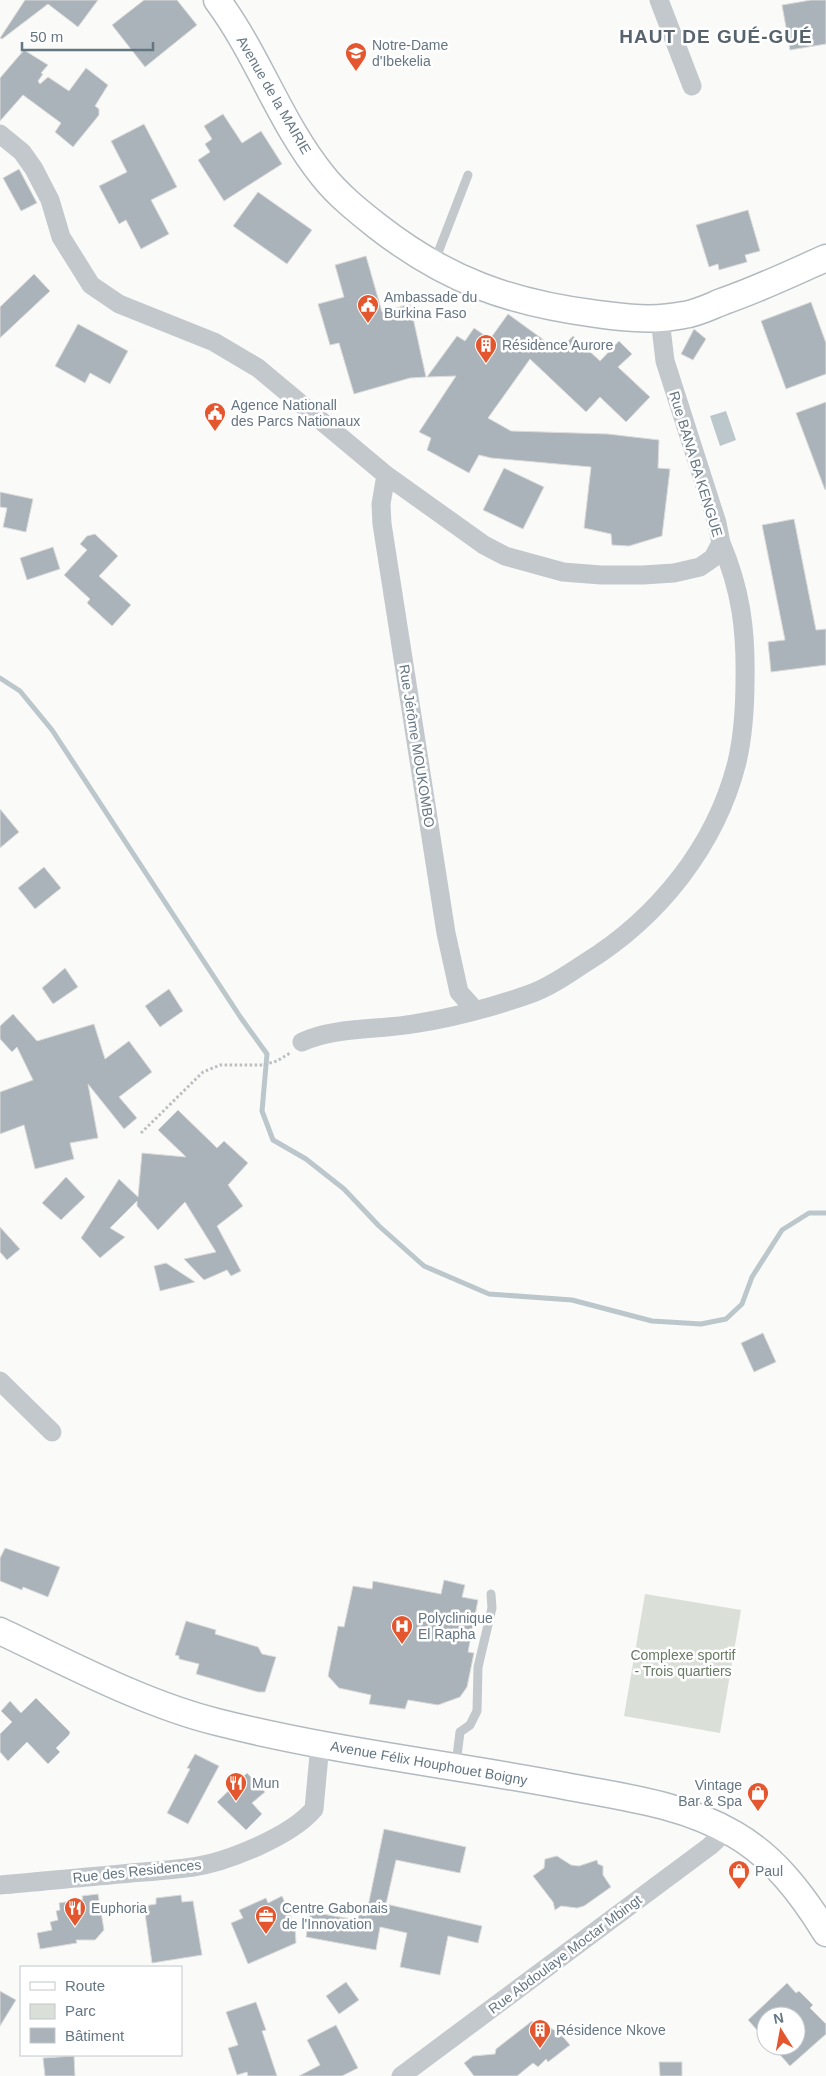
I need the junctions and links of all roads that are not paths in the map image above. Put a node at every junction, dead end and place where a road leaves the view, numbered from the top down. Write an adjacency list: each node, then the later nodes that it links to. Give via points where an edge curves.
1 (217, 0): 7 (main road, Avenue de la MAIRIE, via 242,38 303,149 325,178 367,218 402,246)
2 (659, 0): 3 (street)
3 (692, 86)
4 (0, 134): 9 (street, Rue BANA BA KENGUE, via 22,152 34,169 50,200 61,237 91,285 120,304 214,342 258,368)
5 (468, 175): 7 (lane)
6 (826, 258): 8 (main road, Avenue de la MAIRIE, via 715,305 687,315)
7 (433, 265): 8 (main road, Avenue de la MAIRIE, via 494,293 528,302 599,314)
8 (660, 319): 10 (street, Rue BANA BA KENGUE, via 665,361)
9 (386, 476): 10 (street, Rue BANA BA KENGUE, via 484,545 514,559 563,572 601,575 674,573 700,567 713,558); 11 (street, Rue Jérôme MOUKOMBO, via 380,504 382,524 446,933 459,992)
10 (721, 543): 11 (street, via 744,622 745,697 737,762 708,834 670,890 620,939 533,993)
11 (475, 1010): 12 (street, via 412,1024 321,1035)
12 (299, 1045)
13 (0, 1381): 14 (street)
14 (52, 1432)
15 (491, 1594): 18 (lane, via 492,1608 478,1667 477,1711 470,1725 460,1732)
16 (0, 1631): 17 (main road, Avenue Félix Houphouet Boigny, via 173,1709 216,1722)
17 (320, 1744): 18 (main road, Avenue Félix Houphouet Boigny); 20 (street, Rue des Residences, via 314,1809 294,1827 269,1840 194,1867)
18 (455, 1767): 19 (main road, Avenue Félix Houphouet Boigny, via 663,1805)
19 (727, 1830): 21 (main road, Avenue Félix Houphouet Boigny, via 774,1865 807,1904); 22 (street, Rue Abdoulaye Moctar Mbingt, via 710,1846)
20 (0, 1885)
21 (826, 1933)
22 (400, 2076)

